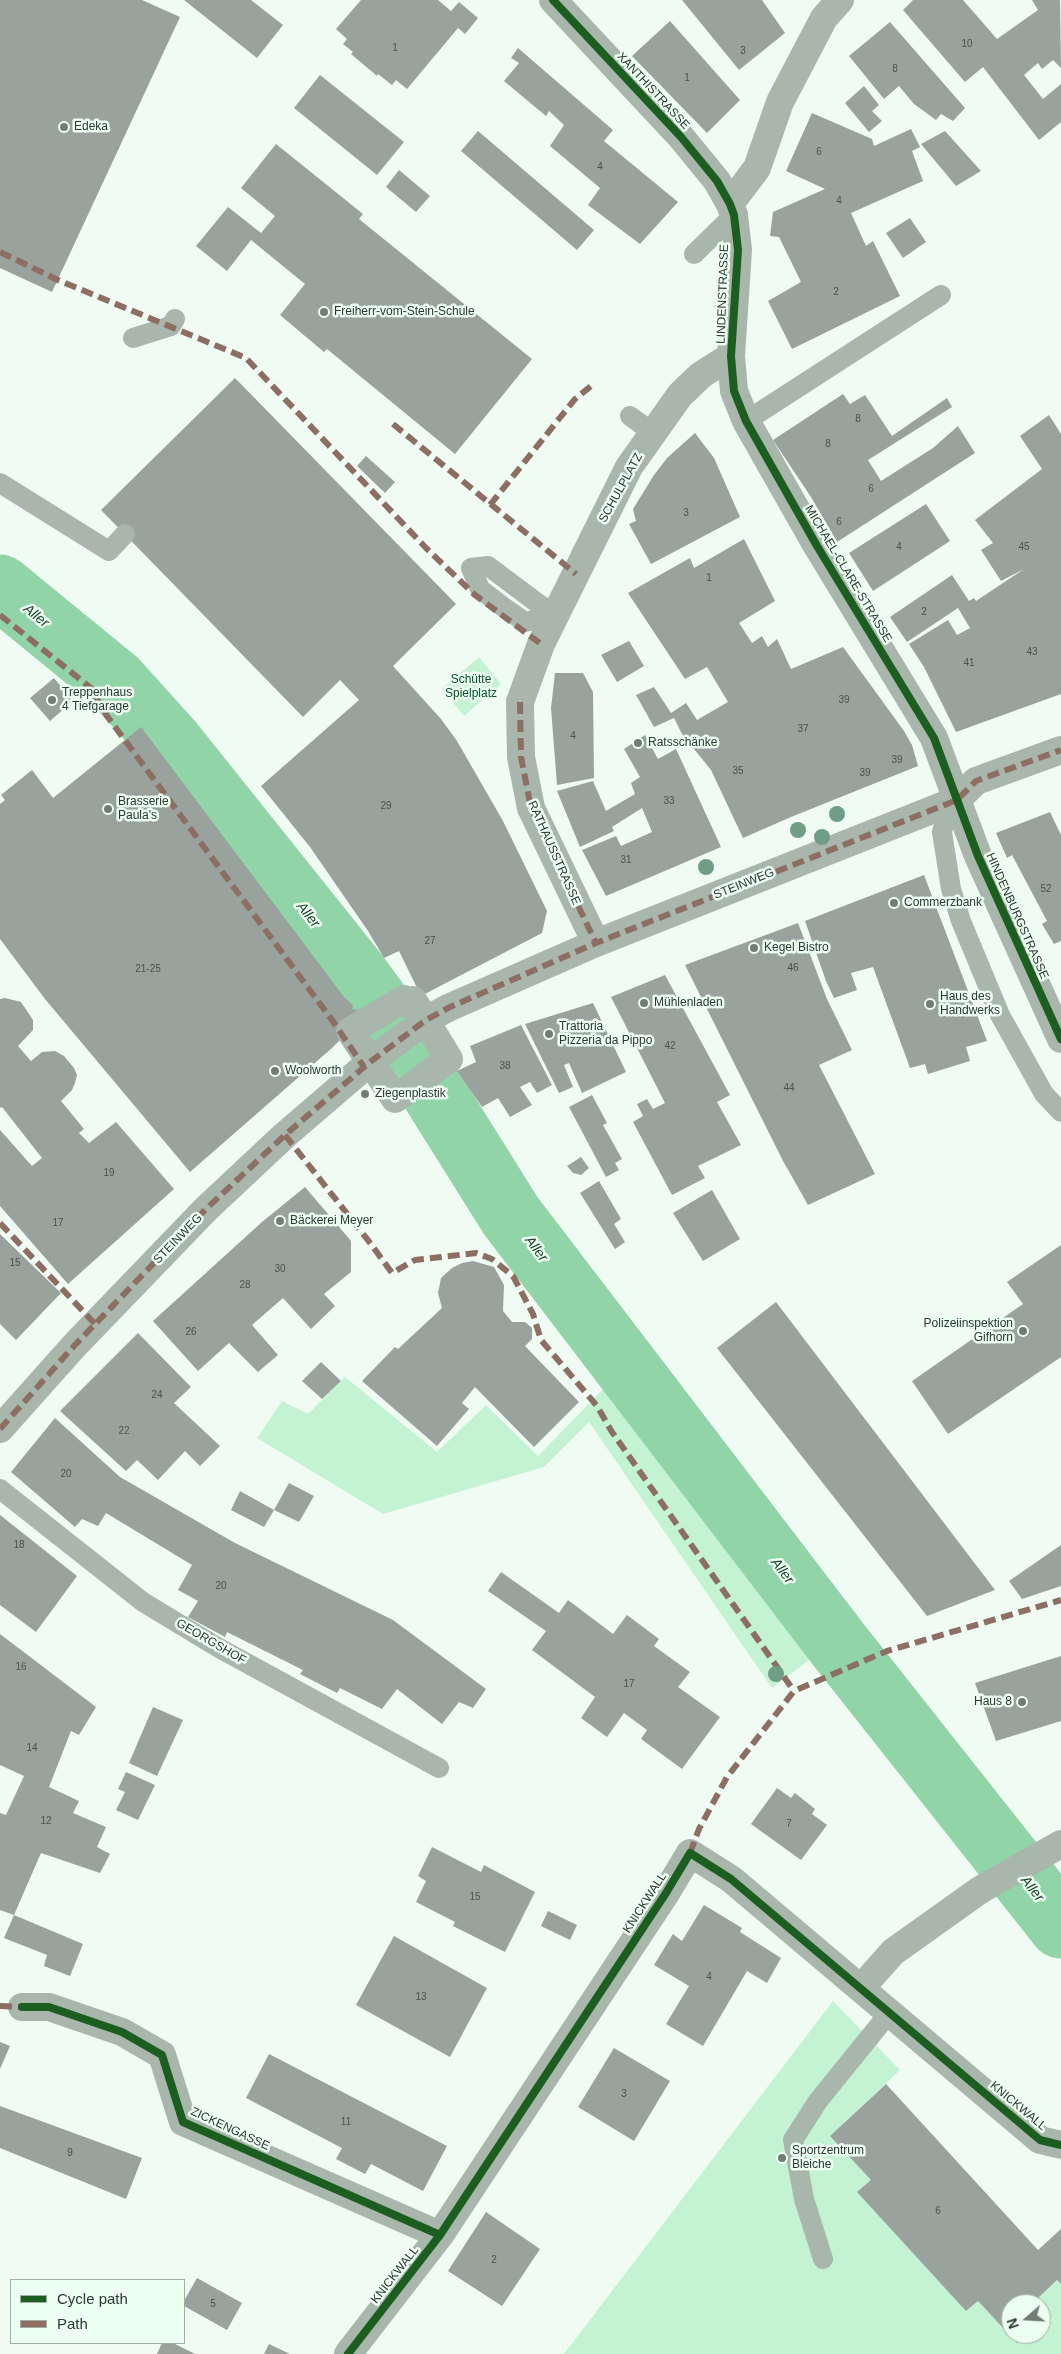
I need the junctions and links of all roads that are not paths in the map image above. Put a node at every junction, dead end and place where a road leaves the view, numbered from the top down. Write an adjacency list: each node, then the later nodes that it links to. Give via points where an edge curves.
1 (553, 0): 3 (street, XANTHISTRASSE, via 681,137 717,181)
2 (840, 0): 3 (street, via 824,18 780,102 757,168)
3 (732, 209): 4 (lane); 8 (street, LINDENSTRASSE, via 738,250)
4 (694, 254)
5 (941, 295): 10 (lane)
6 (175, 318): 7 (lane, via 171,326)
7 (133, 338)
8 (732, 356): 10 (street, MICHAEL-CLARE-STRASSE, via 734,390); 11 (street, SCHULPLATZ, via 680,395)
9 (630, 416): 11 (lane)
10 (746, 421): 16 (street, MICHAEL-CLARE-STRASSE, via 817,546 923,716)
11 (653, 433): 14 (street, SCHULPLATZ, via 629,467)
12 (0, 483): 13 (lane, via 109,551)
13 (125, 534)
14 (541, 644): 17 (street, RATHAUSSTRASSE, via 520,702 521,757 531,808)
15 (1061, 750): 16 (street, STEINWEG, via 976,781)
16 (957, 800): 17 (street, STEINWEG); 19 (street, HINDENBURGSTRASSE, via 978,856); 21 (lane, via 946,817 942,832 951,889 961,921 1000,1015 1044,1094)
17 (596, 943): 18 (street, STEINWEG)
18 (426, 1020): 20 (street, STEINWEG); 20 (street, via 413,1000 407,1004 404,999 350,1031); 20 (street, via 450,1060 395,1098)
19 (1061, 1039)
20 (370, 1062): 22 (street, STEINWEG, via 206,1209 85,1335)
21 (1061, 1112)
22 (0, 1430)
23 (0, 1489): 24 (lane, GEORGSHOF, via 143,1602)
24 (439, 1768)
25 (1058, 1845): 26 (street, via 980,1890 893,1952)
26 (862, 1988): 28 (street, KNICKWALL); 30 (street, KNICKWALL, via 731,1879 690,1853)
27 (22, 2007): 30 (street, ZICKENGASSE, via 49,2007 122,2032 162,2055 183,2122)
28 (890, 2012): 29 (street, KNICKWALL, via 1040,2140); 31 (lane, via 818,2101 793,2140 804,2200)
29 (1061, 2145)
30 (440, 2236): 32 (street, KNICKWALL)
31 (823, 2259)
32 (348, 2354)

